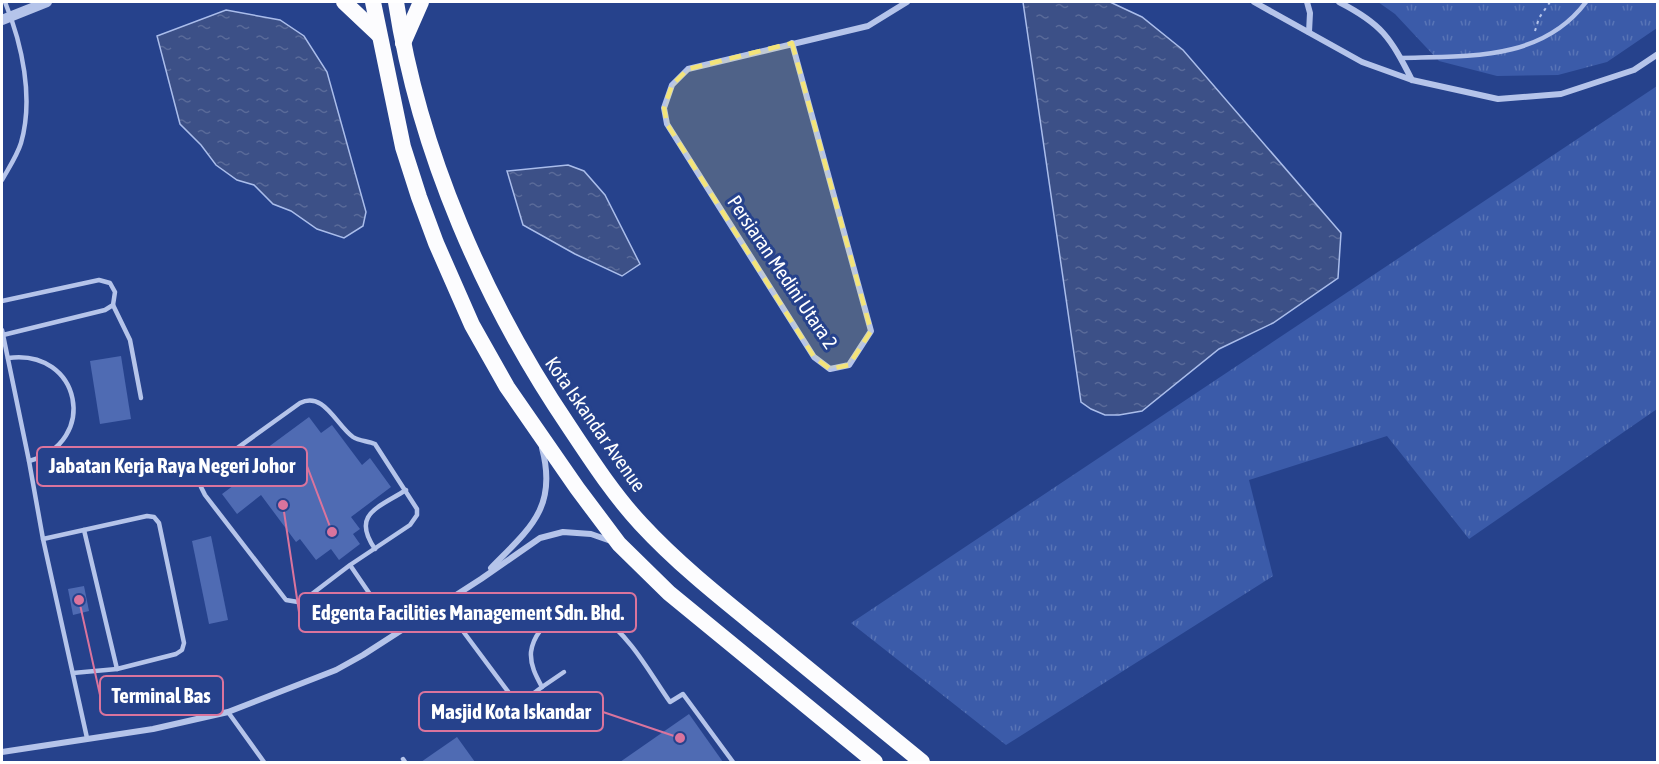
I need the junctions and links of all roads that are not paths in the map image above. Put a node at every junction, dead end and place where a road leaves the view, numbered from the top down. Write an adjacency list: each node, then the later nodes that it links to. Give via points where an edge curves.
1 (5, 2): 12 (lane)
2 (47, 2): 12 (street)
3 (344, 2): 14 (highway)
4 (373, 2): 14 (highway)
5 (396, 2): 16 (highway, Kota Iskandar Avenue)
6 (421, 2): 16 (highway)
7 (907, 2): 15 (street, Persiaran Medini Utara 2, via 868,26)
8 (1254, 2): 13 (street)
9 (1307, 2): 13 (street)
10 (1339, 2): 18 (street, via 1380,27)
11 (1586, 2): 18 (lane, via 1555,32 1534,43 1462,56)
12 (6, 18): 20 (lane, via 24,66 26,107 21,144)
13 (1309, 32): 19 (street, via 1362,62)
14 (379, 35): 26 (highway, via 403,147 436,243 472,325 507,387)
15 (792, 43): 15 (street, Persiaran Medini Utara 2, via 688,69 672,86 664,108 667,124 814,357 830,369 849,365 871,331)
16 (403, 44): 47 (highway, Kota Iskandar Avenue, via 428,139 499,312 598,471 641,524 689,571)
17 (1658, 54): 19 (street, via 1634,70 1561,94 1498,99)
18 (1401, 58): 19 (street)
19 (1412, 80)
20 (2, 180)
21 (2, 301): 22 (lane, via 99,280 113,286)
22 (113, 305): 23 (lane); 25 (lane, via 130,340)
23 (2, 332): 24 (lane)
24 (8, 358): 27 (lane); 27 (lane, via 34,358 46,363 66,380 73,398 74,418 63,442 42,458)
25 (141, 398)
26 (538, 430): 31 (highway); 34 (street, via 546,462 546,491 541,510)
27 (29, 461): 30 (lane)
28 (406, 489): 32 (lane, via 366,519 366,536); 32 (lane, via 417,509 415,521); 33 (lane, via 375,444 350,435 324,406 312,400 300,403 204,472 201,488 205,495 286,600 304,600)
29 (84, 530): 30 (lane); 37 (lane); 37 (lane, via 147,516 154,517 159,524 184,646 176,654)
30 (42, 539): 39 (lane)
31 (619, 544): 34 (street, via 591,534 563,532 540,538); 46 (highway, via 669,593)
32 (375, 549): 33 (lane)
33 (350, 565): 36 (lane, via 378,606)
34 (481, 579): 35 (street)
35 (442, 603): 36 (street); 40 (lane, via 518,705)
36 (407, 627): 41 (street, via 336,670)
37 (117, 669): 39 (lane)
38 (564, 672): 40 (lane)
39 (73, 673): 42 (lane)
40 (542, 687): 45 (lane, via 532,667 531,653 544,627 556,616 571,612 598,615 619,630 670,702 683,694)
41 (228, 712): 42 (street, via 153,729); 44 (lane)
42 (87, 738): 43 (street)
43 (2, 752)
44 (264, 762)
45 (733, 762)
46 (875, 762)
47 (922, 762)

